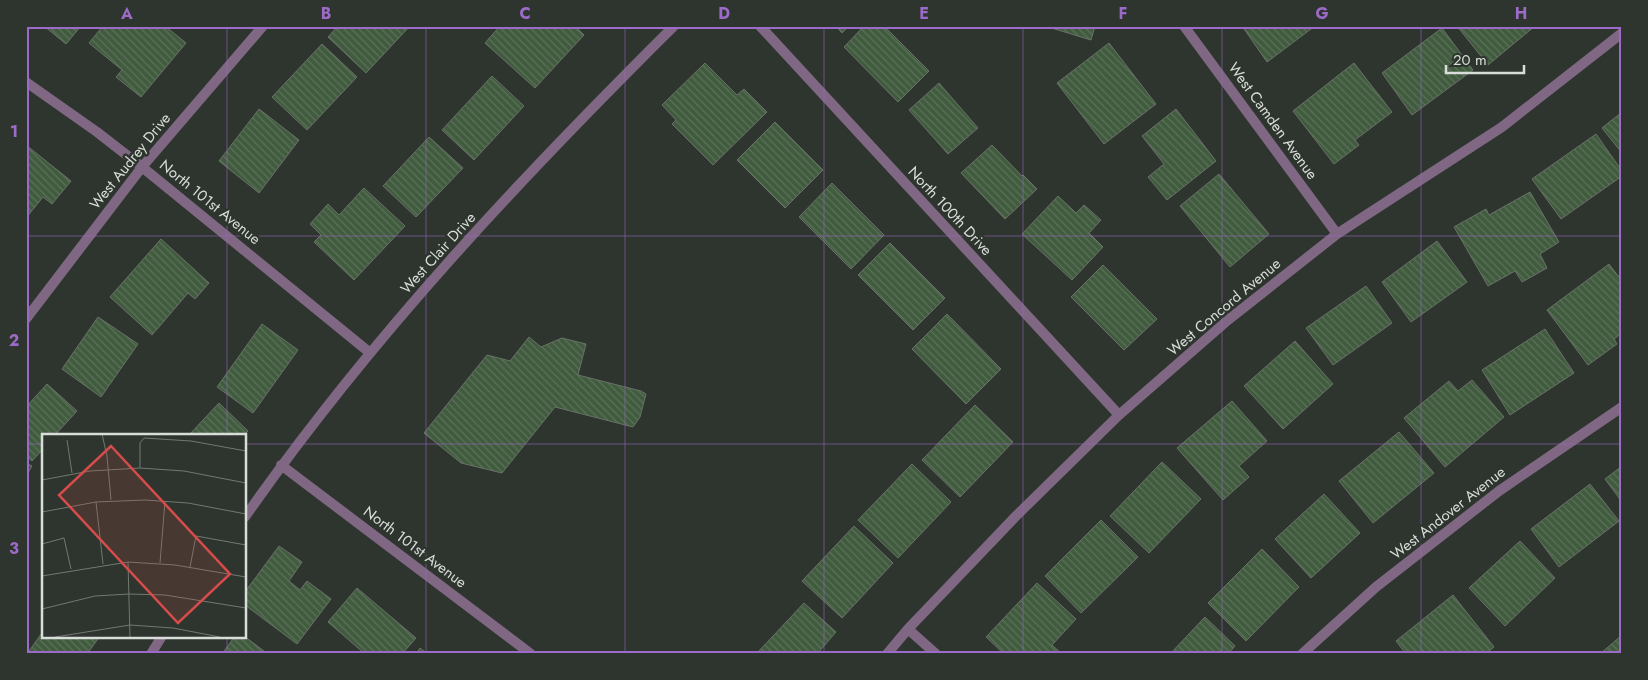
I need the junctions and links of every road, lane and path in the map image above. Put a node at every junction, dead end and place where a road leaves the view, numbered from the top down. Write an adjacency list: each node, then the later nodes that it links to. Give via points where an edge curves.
1 (263, 26): 7 (street, West Audrey Drive)
2 (674, 26): 10 (street, West Clair Drive, via 571,129)
3 (760, 26): 12 (street, North 100th Drive)
4 (1184, 26): 8 (street, West Camden Avenue)
5 (1622, 33): 8 (street, West Concord Avenue, via 1502,126)
6 (26, 82): 7 (street, North 101st Avenue)
7 (142, 166): 9 (street, West Audrey Drive); 10 (street, North 101st Avenue)
8 (1337, 234): 12 (street, West Concord Avenue, via 1228,320)
9 (26, 319)
10 (369, 352): 13 (street, West Clair Drive)
11 (1622, 407): 21 (street, West Andover Avenue, via 1499,491 1376,587)
12 (1119, 416): 15 (street, West Concord Avenue, via 1016,516)
13 (281, 465): 14 (street, West Clair Drive); 18 (street, North 101st Avenue)
14 (246, 516)
15 (908, 629): 19 (street, West Concord Avenue); 20 (street)
16 (161, 638): 17 (street)
17 (151, 654)
18 (531, 654)
19 (887, 654)
20 (936, 654)
21 (1302, 654)

